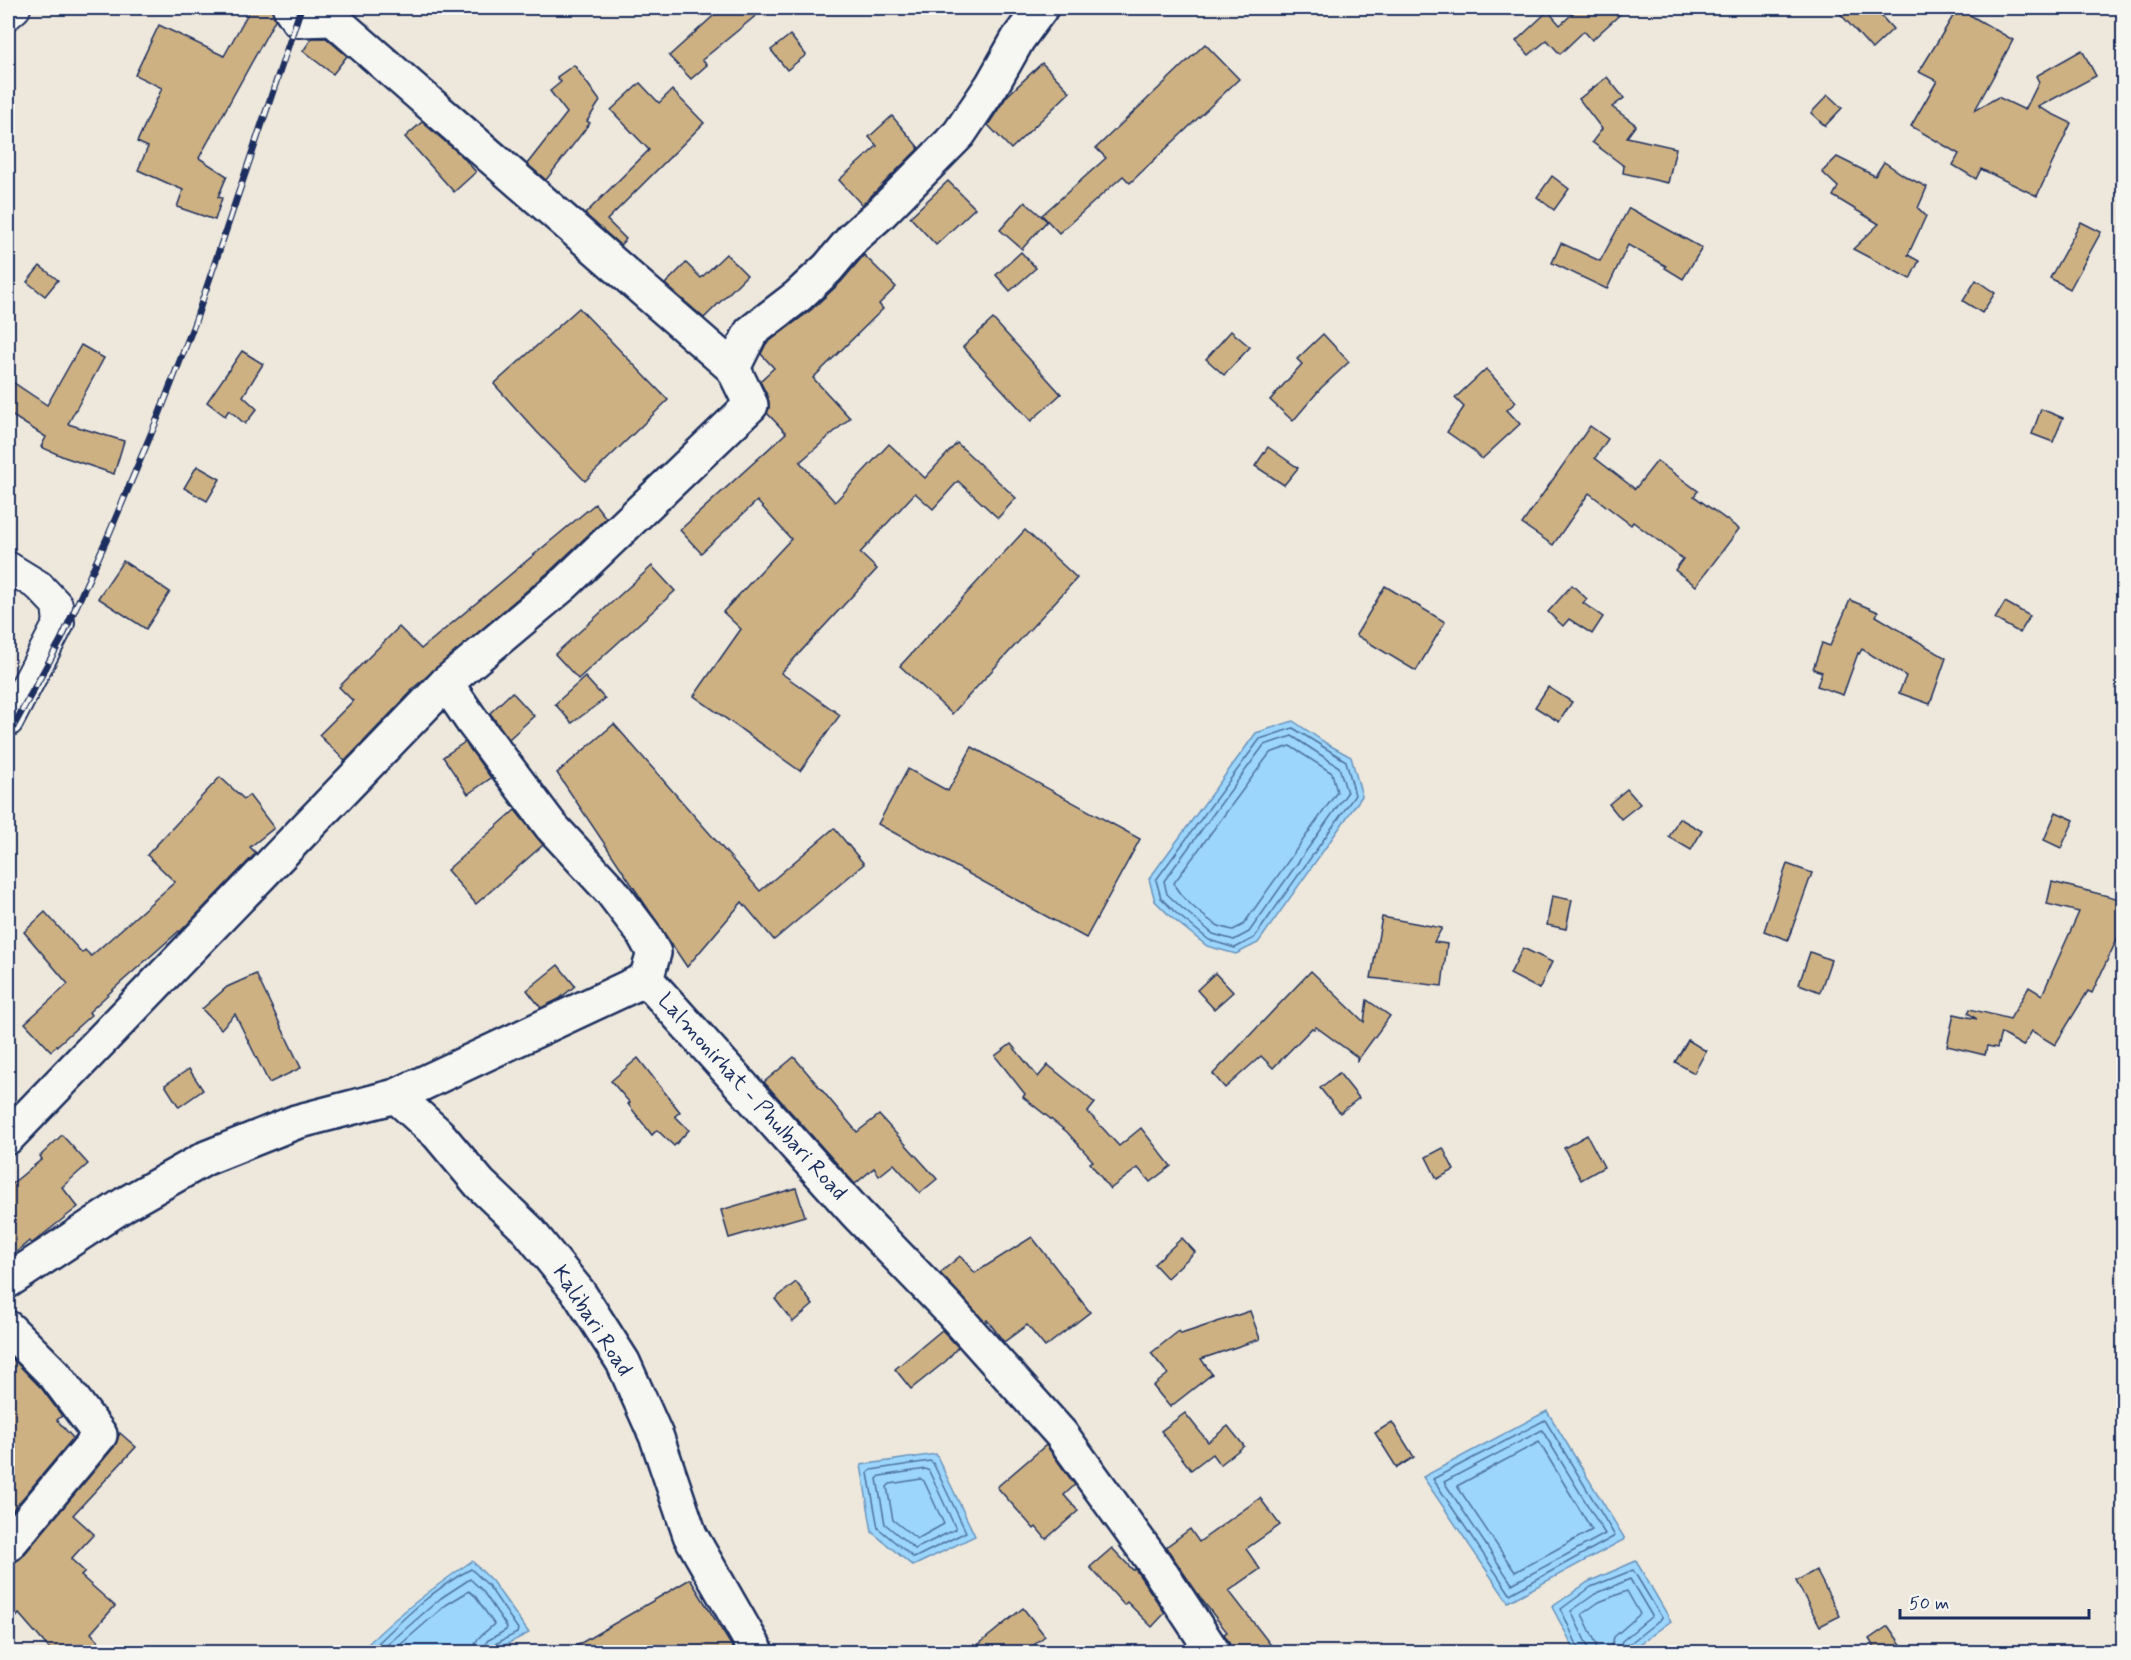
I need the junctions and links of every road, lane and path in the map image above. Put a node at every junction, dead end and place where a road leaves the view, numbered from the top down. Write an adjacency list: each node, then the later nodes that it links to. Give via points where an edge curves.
1 (15, 8): 4 (street)
2 (290, 8): 5 (street, via 298,20 333,19)
3 (1041, 8): 5 (street, via 958,134 828,268 751,332)
4 (8, 14)
5 (733, 368): 7 (street, via 751,405 564,584)
6 (8, 567): 8 (street, via 39,586 57,605 59,623)
7 (446, 682): 9 (street, via 551,826 612,892 643,933 654,953); 11 (street)
8 (8, 721)
9 (646, 980): 10 (street, Lalmonirhat - Phulbari Road); 16 (street, Lalmonirhat - Phulbari Road, via 1061,1434 1155,1564)
10 (396, 1096): 12 (street, Lalmonirhat - Phulbari Road, via 296,1122 206,1158 125,1203); 15 (street, Kalibari Road, via 438,1134 480,1184 528,1230 579,1293 623,1362 657,1438 690,1535)
11 (8, 1137)
12 (8, 1281)
13 (8, 1328): 14 (street, via 55,1375 100,1435)
14 (8, 1545)
15 (757, 1653)
16 (1213, 1653)

